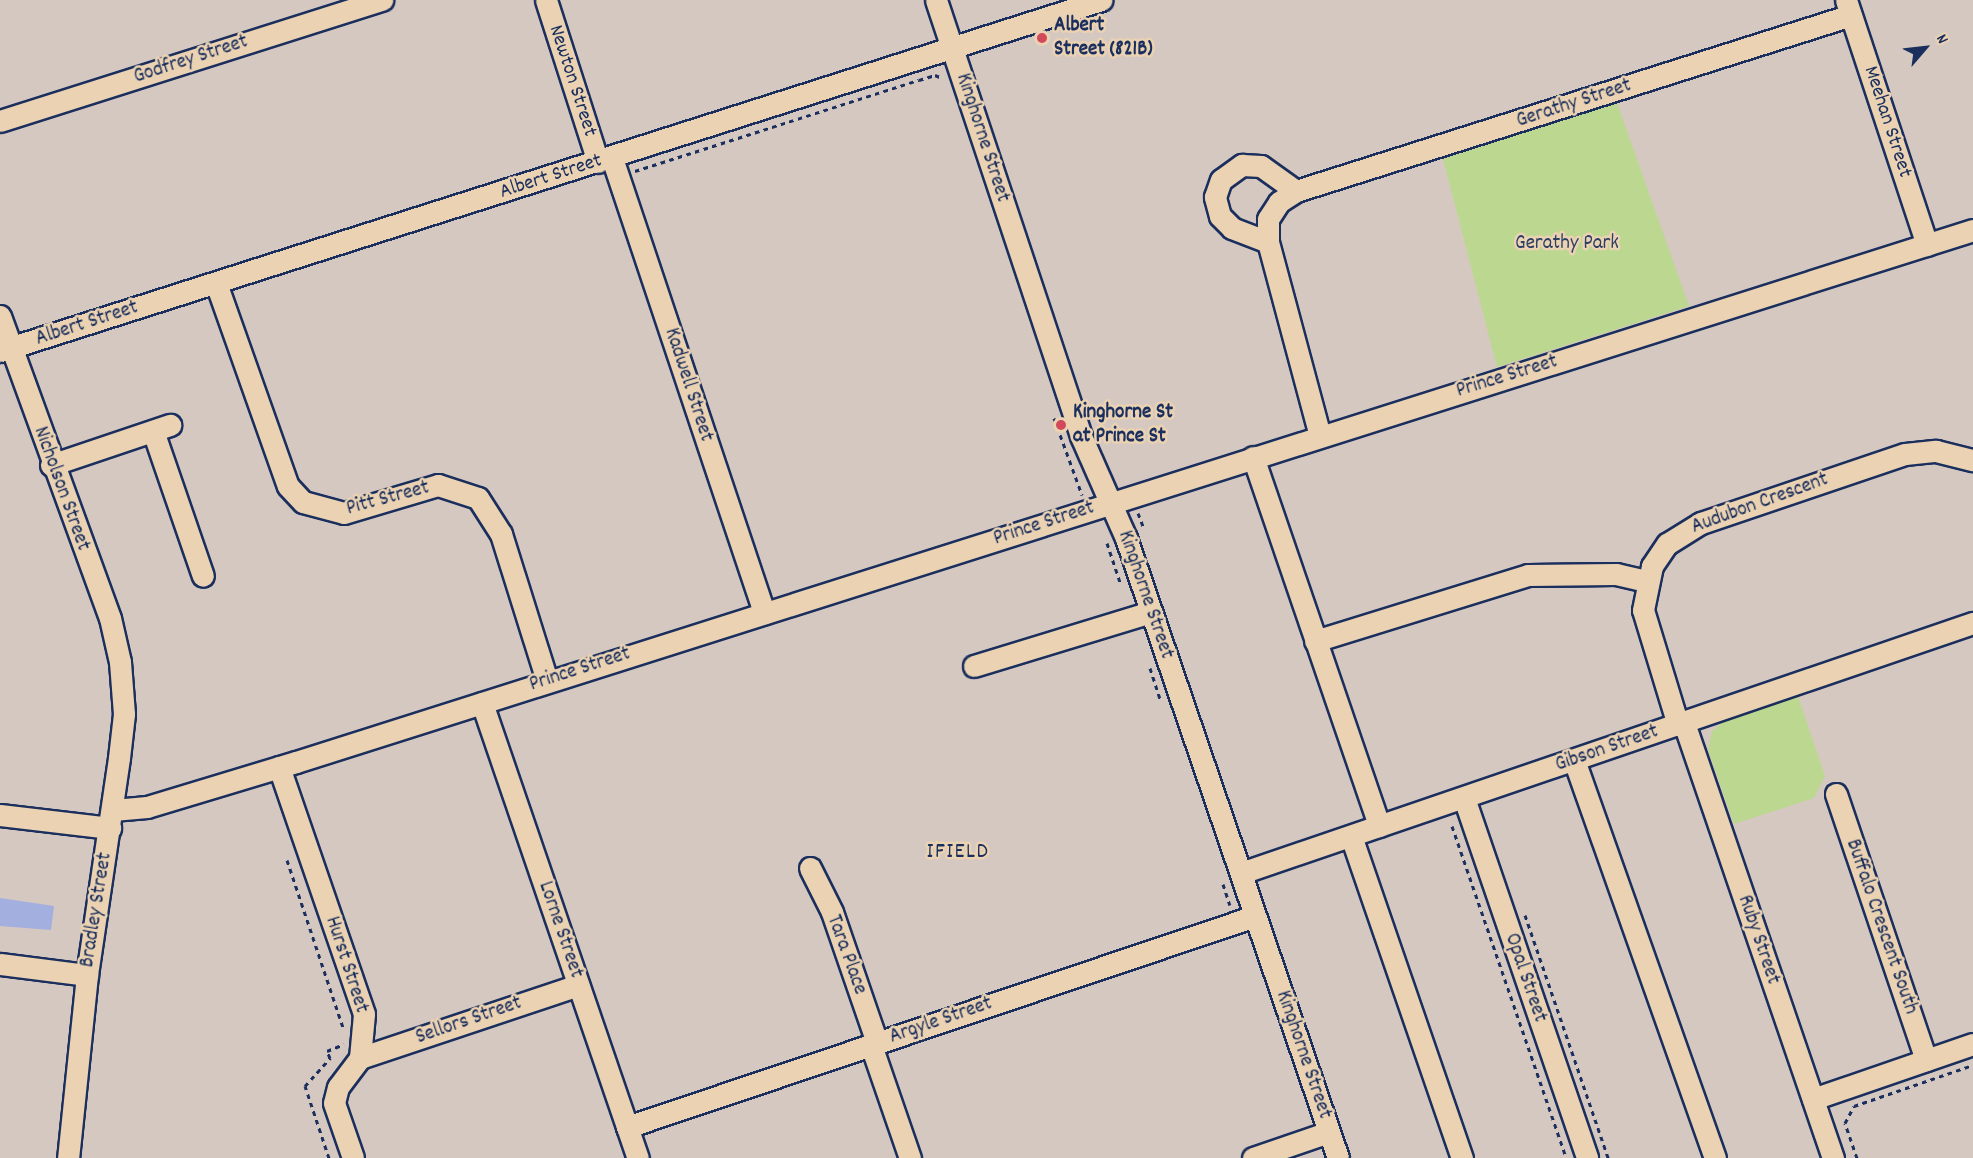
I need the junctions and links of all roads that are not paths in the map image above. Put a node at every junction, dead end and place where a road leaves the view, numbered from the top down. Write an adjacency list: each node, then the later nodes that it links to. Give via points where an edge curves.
1 (382, 0): 7 (street, Godfrey Street)
2 (546, 0): 8 (street, Newton Street)
3 (936, 0): 6 (street, Kinghorne Street)
4 (1101, 0): 6 (street, Albert Street)
5 (1849, 8): 9 (street, Gerathy Street); 12 (street, Meehan Street)
6 (952, 48): 8 (street, Albert Street); 20 (street, Kinghorne Street, via 1081,436)
7 (0, 121)
8 (605, 160): 13 (street, Albert Street); 24 (street, Kadwell Street)
9 (1296, 191): 11 (street, Gerathy Street, via 1272,209); 11 (street, via 1261,166 1242,165 1221,180 1215,197 1220,216 1232,228)
10 (1973, 230): 12 (street, Prince Street)
11 (1268, 242): 16 (street, Gerathy Street)
12 (1927, 245): 16 (street, Prince Street)
13 (216, 283): 15 (street, Albert Street); 29 (street, Pitt Street, via 288,486 303,502 344,513 438,485 478,498 501,534)
14 (0, 316): 15 (street, Nicholson Street)
15 (5, 350): 19 (street, Nicholson Street)
16 (1320, 436): 17 (street, Prince Street)
17 (1253, 457): 20 (street, Prince Street); 26 (street)
18 (1973, 460): 22 (street, Audubon Crescent, via 1936,451 1905,454 1713,518 1667,544)
19 (51, 465): 21 (street, via 162,428); 27 (street, Nicholson Street, via 110,618)
20 (1112, 502): 23 (street, Kinghorne Street); 24 (street, Prince Street)
21 (202, 576)
22 (1646, 581): 26 (street, via 1616,574 1528,575); 31 (street, Audubon Crescent, via 1644,624)
23 (1151, 612): 28 (street); 41 (street, Kinghorne Street)
24 (764, 613): 29 (street, Prince Street)
25 (1973, 623): 31 (street, Gibson Street)
26 (1315, 641): 38 (street)
27 (120, 662): 37 (street, Bradley Street, via 124,714)
28 (974, 666)
29 (547, 681): 30 (street, Prince Street)
30 (482, 703): 33 (street, Prince Street); 45 (street, Lorne Street)
31 (1681, 724): 32 (street, Gibson Street); 50 (street, Ruby Street)
32 (1574, 760): 35 (street, Gibson Street); 61 (street)
33 (279, 767): 37 (street, Prince Street); 48 (street, Hurst Street, via 364,1014)
34 (1836, 794): 49 (street, Buffalo Crescent South)
35 (1464, 798): 38 (street, Gibson Street); 60 (street, Opal Street)
36 (0, 815): 37 (street, Prince Street)
37 (112, 819): 44 (street, Bradley Street)
38 (1379, 826): 39 (street, Gibson Street)
39 (1352, 836): 41 (street, Gibson Street); 59 (street)
40 (810, 868): 46 (street, Tara Place, via 832,912)
41 (1241, 873): 42 (street, Kinghorne Street)
42 (1255, 915): 46 (street, Argyle Street); 52 (street, Kinghorne Street)
43 (0, 964): 44 (street)
44 (87, 975): 53 (street, Bradley Street)
45 (578, 985): 48 (street, Sellors Street); 51 (street, Lorne Street)
46 (874, 1044): 51 (street, Argyle Street); 56 (street, Tara Place)
47 (1973, 1044): 49 (street)
48 (360, 1058): 54 (street, via 338,1087 334,1103)
49 (1926, 1060): 50 (street)
50 (1813, 1099): 62 (street, Ruby Street)
51 (627, 1127): 55 (street, Lorne Street)
52 (1329, 1132): 57 (street); 58 (street, Kinghorne Street)
53 (68, 1158)
54 (353, 1158)
55 (638, 1158)
56 (910, 1158)
57 (1253, 1158)
58 (1338, 1158)
59 (1462, 1158)
60 (1587, 1158)
61 (1715, 1158)
62 (1833, 1158)

